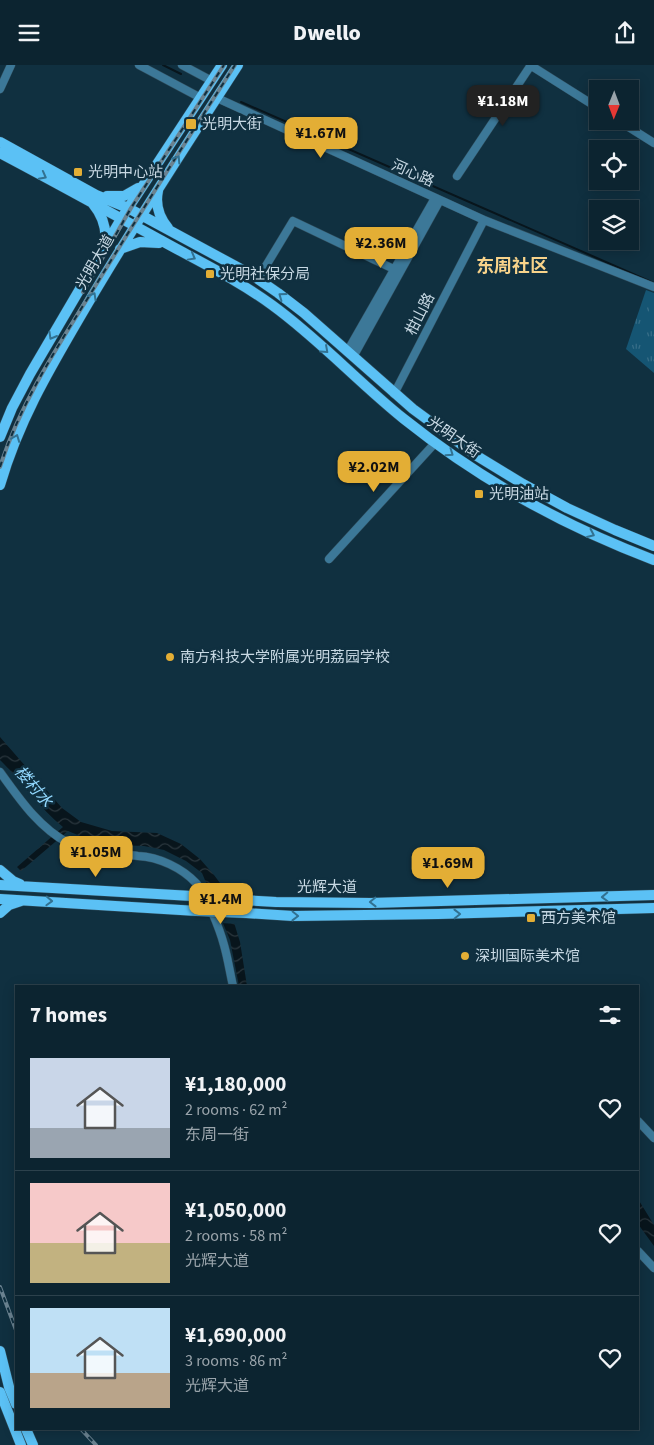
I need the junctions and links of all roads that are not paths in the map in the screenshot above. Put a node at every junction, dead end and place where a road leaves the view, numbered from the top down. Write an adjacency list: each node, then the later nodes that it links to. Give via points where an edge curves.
1 (11, 65): 8 (street)
2 (139, 65): 9 (street)
3 (182, 65): 7 (street)
4 (222, 65): 7 (main road, 光明大道)
5 (238, 65): 10 (main road, 光明大道)
6 (530, 65): 11 (street); 16 (street)
7 (212, 81): 9 (main road, 光明大道)
8 (0, 89)
9 (200, 98): 17 (main road, 光明大道)
10 (217, 98): 18 (main road, 光明大道, one-way to 10); 20 (street, 河心路)
11 (589, 102)
12 (633, 130): 14 (street)
13 (0, 142): 19 (main road, 光明大街)
14 (654, 143)
15 (0, 153): 19 (main road, 光明大街, one-way to 19)
16 (457, 176)
17 (143, 185): 19 (main road, via 124,196); 21 (main road, 光明大道)
18 (158, 187): 22 (main road, 光明大道); 26 (main road, via 158,212)
19 (94, 198): 21 (main road, 光明大街); 23 (main road, 光明大街); 28 (main road, via 104,222)
20 (437, 199): 24 (street, 河心路); 30 (street)
21 (128, 207): 22 (main road, 光明大街); 23 (main road, 光明大道)
22 (141, 215): 25 (main road, 光明大道); 26 (main road, 光明大街)
23 (121, 219): 25 (main road, 光明大街); 28 (main road, 光明大道)
24 (484, 220): 32 (street, 河心路); 34 (street, 柑山路)
25 (134, 226): 27 (main road, 光明大街); 29 (main road, 光明大道)
26 (173, 232): 31 (main road, 光明大街)
27 (170, 245): 29 (main road, via 140,242); 36 (main road, 光明大街, one-way to 36, via 277,309)
28 (104, 246): 35 (main road, 光明大道, one-way to 35, via 30,373)
29 (120, 250): 37 (main road, 光明大道, one-way to 29, via 11,449 34,397)
30 (397, 271): 31 (street, via 293,221); 33 (street)
31 (258, 279): 33 (main road, 光明大街, one-way to 31, via 291,303)
32 (654, 287)
33 (350, 355): 34 (main road, 光明大街)
34 (394, 394): 38 (main road, 光明大街, via 448,436 518,481 583,516)
35 (0, 437)
36 (435, 443): 39 (street); 40 (main road, 光明大街, one-way to 40, via 538,507)
37 (0, 485)
38 (654, 546)
39 (329, 559)
40 (654, 560)
41 (0, 772): 50 (street, via 36,819 67,842 84,850 160,861 197,884 218,925)
42 (0, 870): 44 (main road, via 14,881)
43 (0, 885): 44 (main road, 光辉大道)
44 (36, 886): 45 (main road, 光辉大道, one-way to 44, bridge, via 371,903 276,902)
45 (654, 895)
46 (0, 899): 47 (main road, 光辉大道)
47 (27, 900): 48 (main road, 光辉大道, one-way to 48, bridge, via 293,916); 49 (main road, via 9,905)
48 (654, 908)
49 (0, 913)
50 (233, 985)
51 (639, 1122): 52 (street)
52 (654, 1138)
53 (639, 1252): 54 (street)
54 (654, 1268)
55 (0, 1351): 57 (main road)
56 (0, 1392): 58 (main road)
57 (15, 1401)
58 (15, 1430)
59 (15, 1430): 61 (main road)
60 (26, 1430): 62 (main road)
61 (21, 1445)
62 (33, 1445)

